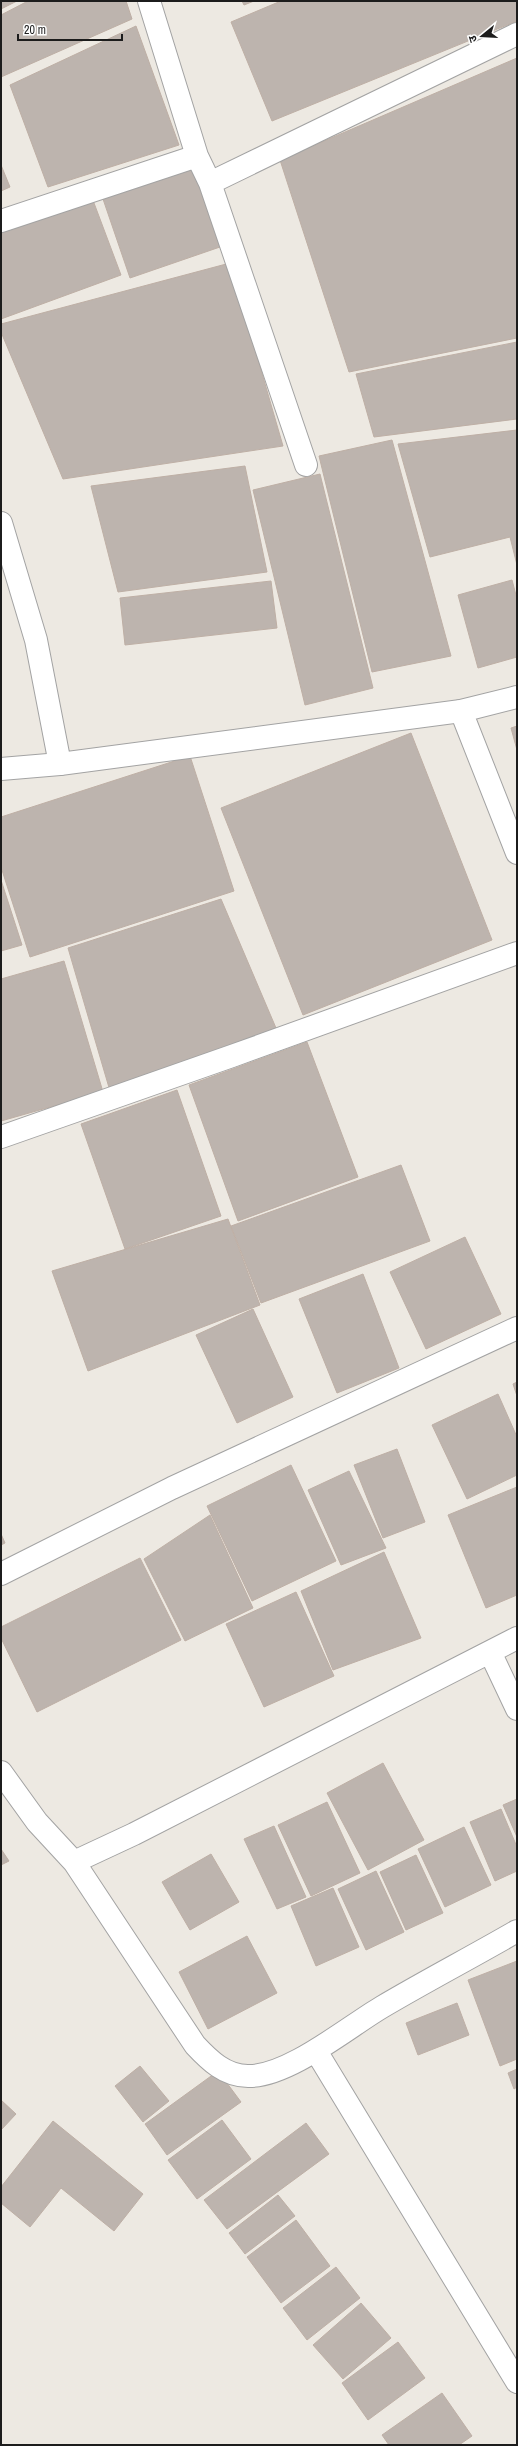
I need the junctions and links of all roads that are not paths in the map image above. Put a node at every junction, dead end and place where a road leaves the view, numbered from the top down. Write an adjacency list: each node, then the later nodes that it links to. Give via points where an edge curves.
1 (150, 1): 3 (street)
2 (517, 34): 4 (street)
3 (197, 156): 4 (street); 5 (street)
4 (210, 183): 6 (street)
5 (1, 221)
6 (306, 464)
7 (1, 523): 10 (street, via 36,640)
8 (517, 697): 9 (street)
9 (461, 711): 10 (street); 12 (street)
10 (60, 764): 11 (street)
11 (1, 769)
12 (517, 853)
13 (517, 953): 14 (street)
14 (1, 1137)
15 (517, 1328): 16 (street, via 172,1488)
16 (1, 1574)
17 (517, 1638): 18 (street)
18 (490, 1652): 19 (street); 21 (street, via 134,1834)
19 (517, 1709)
20 (1, 1772): 21 (street, via 37,1822)
21 (74, 1862): 23 (street, via 195,2045 215,2066 247,2076 271,2072)
22 (517, 1931): 23 (street, via 381,2008)
23 (316, 2051): 24 (street)
24 (517, 2382)

